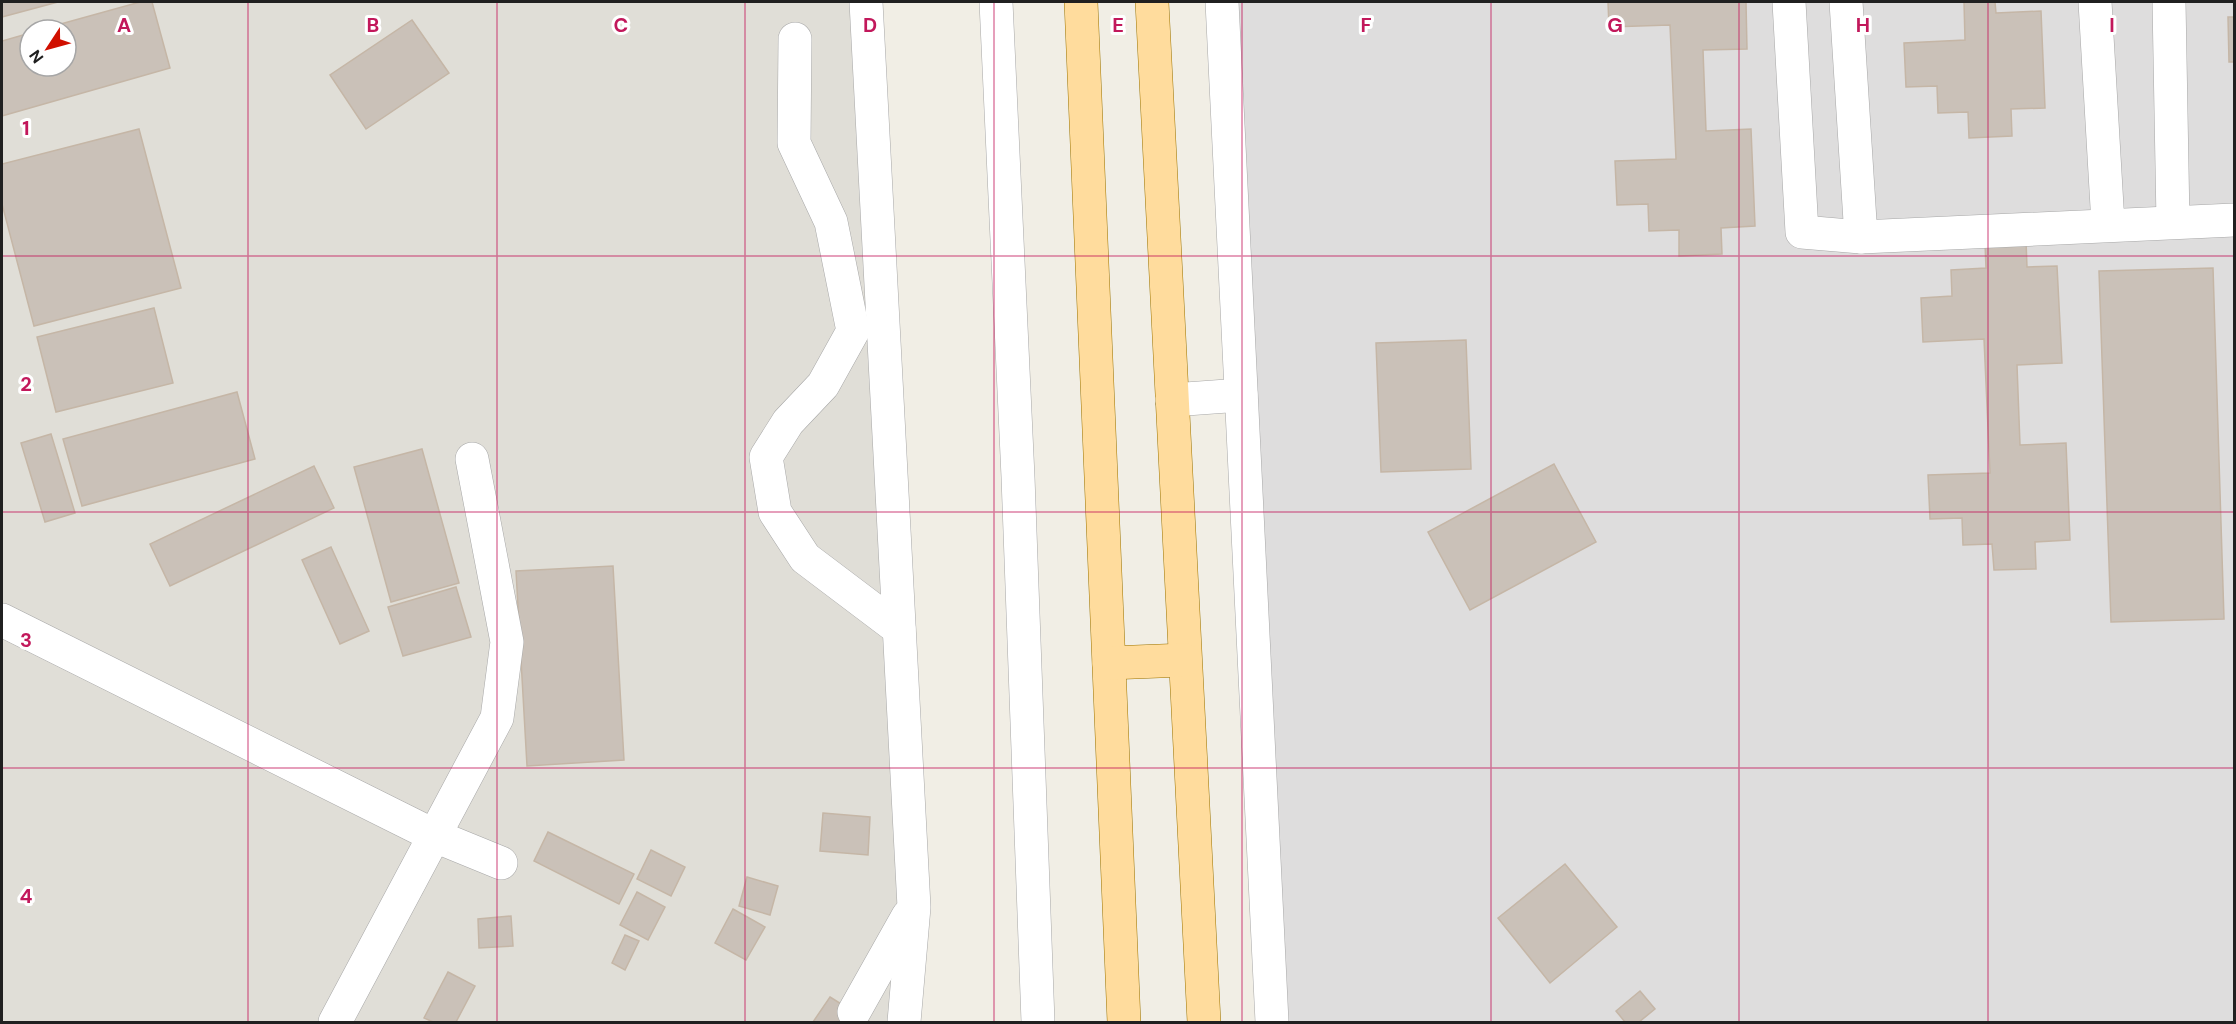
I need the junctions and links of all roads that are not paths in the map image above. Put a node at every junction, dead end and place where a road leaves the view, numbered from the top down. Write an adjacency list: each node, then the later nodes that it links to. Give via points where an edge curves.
1 (866, 2): 19 (street)
2 (996, 2): 28 (street)
3 (1081, 2): 21 (main road)
4 (1152, 2): 16 (main road)
5 (1222, 2): 15 (street)
6 (1789, 2): 14 (street, via 1802,232)
7 (1846, 2): 14 (street)
8 (2095, 2): 13 (street)
9 (2169, 2): 12 (street)
10 (795, 39): 19 (street, via 794,142 831,222 853,331 823,385 788,422 766,457 775,512 805,558)
11 (2235, 220): 12 (street)
12 (2174, 222): 13 (street)
13 (2108, 224): 14 (street)
14 (1861, 237)
15 (1241, 395): 16 (street); 31 (street)
16 (1172, 400): 20 (main road)
17 (472, 459): 22 (street, via 507,642 497,718)
18 (2, 620): 22 (street)
19 (899, 629): 24 (street)
20 (1185, 660): 21 (main road); 30 (main road)
21 (1109, 663): 29 (main road)
22 (435, 836): 23 (street); 26 (street)
23 (501, 863)
24 (914, 907): 25 (street); 27 (street)
25 (854, 1012)
26 (335, 1023)
27 (904, 1023)
28 (1038, 1023)
29 (1124, 1023)
30 (1203, 1023)
31 (1272, 1023)

